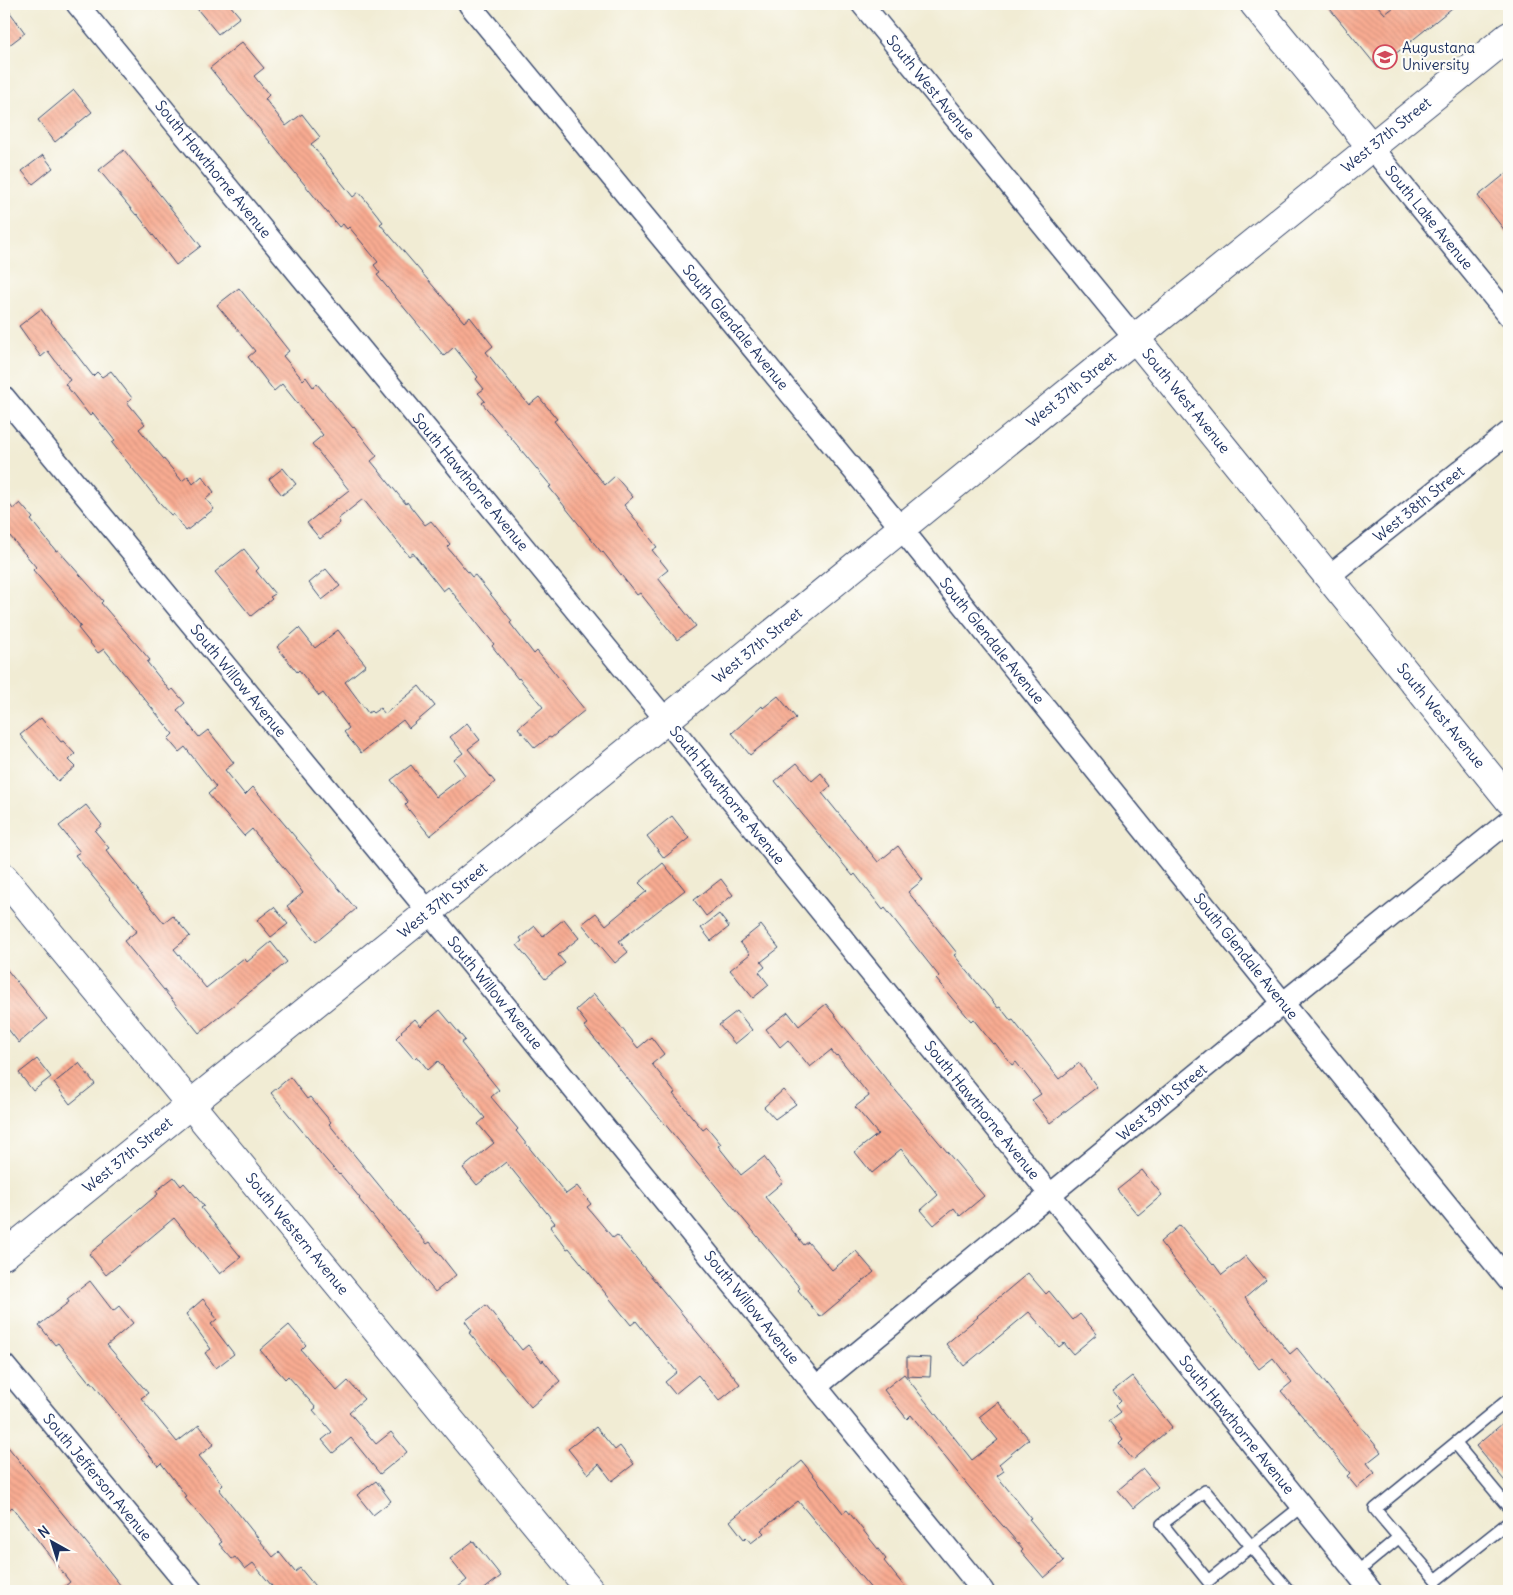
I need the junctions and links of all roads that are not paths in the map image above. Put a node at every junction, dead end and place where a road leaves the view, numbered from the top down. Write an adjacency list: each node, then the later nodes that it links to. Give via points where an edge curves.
1 (77, 4): 13 (street, South Hawthorne Avenue)
2 (470, 4): 11 (street, South Glendale Avenue)
3 (862, 4): 8 (street, South West Avenue)
4 (1254, 4): 6 (street, South Lake Avenue)
5 (1509, 36): 6 (street, West 37th Street)
6 (1372, 148): 7 (street, South Lake Avenue); 8 (street, West 37th Street)
7 (1509, 316)
8 (1135, 338): 11 (street, West 37th Street); 12 (street, South West Avenue)
9 (4, 397): 17 (street, South Willow Avenue)
10 (1509, 432): 12 (street, West 38th Street)
11 (901, 528): 13 (street, West 37th Street); 18 (street, South Glendale Avenue)
12 (1329, 576): 14 (street, South West Avenue)
13 (666, 720): 17 (street, West 37th Street); 20 (street, South Hawthorne Avenue)
14 (1509, 800)
15 (1509, 820): 18 (street, West 39th Street)
16 (4, 878): 19 (street, South Western Avenue)
17 (428, 911): 19 (street, West 37th Street); 24 (street, South Willow Avenue)
18 (1283, 1003): 20 (street, West 39th Street); 22 (street, South Glendale Avenue)
19 (188, 1104): 21 (street, West 37th Street); 34 (street, South Western Avenue)
20 (1049, 1195): 24 (street, West 39th Street); 27 (street, South Hawthorne Avenue)
21 (4, 1255)
22 (1509, 1282)
23 (4, 1365): 33 (street, South Jefferson Avenue)
24 (816, 1387): 35 (street, South Willow Avenue)
25 (1509, 1399): 26 (lane)
26 (1456, 1444): 28 (lane); 30 (lane, via 1375,1509)
27 (1302, 1506): 31 (lane); 32 (street, South Hawthorne Avenue)
28 (1509, 1508)
29 (1509, 1522): 30 (lane, via 1436,1580)
30 (1398, 1538): 32 (lane)
31 (1252, 1546): 31 (lane, via 1208,1581 1162,1524 1204,1491); 36 (lane)
32 (1356, 1573): 37 (street, South Hawthorne Avenue)
33 (192, 1591)
34 (590, 1591)
35 (983, 1591)
36 (1289, 1591)
37 (1371, 1591)

